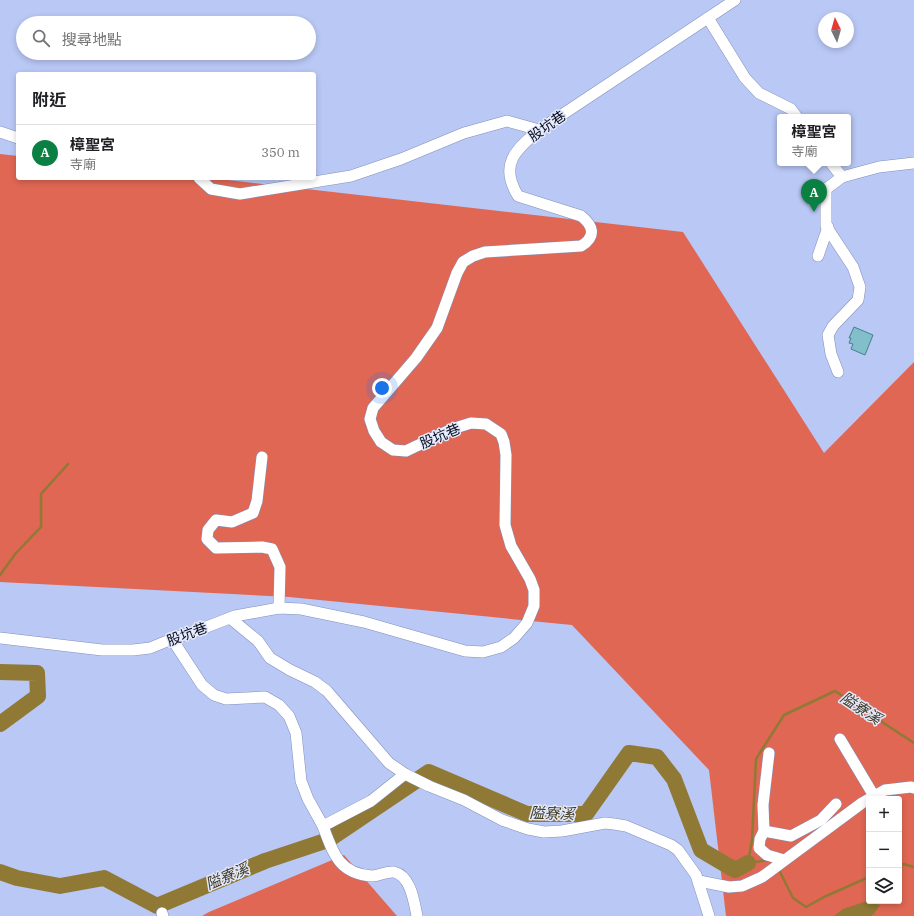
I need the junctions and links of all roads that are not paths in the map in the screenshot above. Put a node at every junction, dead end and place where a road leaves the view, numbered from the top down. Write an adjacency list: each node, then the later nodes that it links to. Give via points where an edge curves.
1 (736, 0): 2 (street, 股坑巷)
2 (708, 18): 3 (street, via 745,78 759,93 792,109); 4 (street, 股坑巷)
3 (795, 114)
4 (539, 130): 10 (street, via 507,121 464,133 351,176 240,194 211,189); 15 (street, 股坑巷, via 521,145 512,159 509,175 512,187 518,196 581,216 587,221 591,236 581,246 485,252 463,262 436,328 416,358 373,408 370,419 381,442 392,450 406,451 452,429 471,423 486,424 501,434 506,455 505,525 511,546 530,578 534,590 534,606 527,623 514,638 501,647 483,652 465,651 364,622 301,609)
5 (0, 132): 6 (street)
6 (16, 137)
7 (914, 163): 9 (street, via 879,167)
8 (834, 166): 9 (street)
9 (842, 177): 11 (street, via 826,189)
10 (201, 180)
11 (828, 228): 12 (street); 13 (street, via 853,267 860,287 858,300 833,326 828,336)
12 (818, 256)
13 (838, 372)
14 (262, 457): 15 (street, via 257,501 253,513 232,522 216,520 208,530 207,539 216,548 262,547 272,550 280,567)
15 (279, 608): 16 (street, 股坑巷, via 264,609)
16 (230, 618): 18 (street, 股坑巷); 21 (street, via 258,641 270,658 327,691 389,764)
17 (0, 638): 18 (street, 股坑巷, via 102,650 150,648)
18 (172, 639): 26 (street, via 202,685 214,695 226,699 265,697 279,705 289,716 296,733 301,781)
19 (840, 740): 23 (street)
20 (769, 753): 27 (street, via 763,805)
21 (405, 774): 26 (street, via 371,801); 29 (street, via 502,820 528,829 544,832 562,831 605,823 626,826 671,844)
22 (913, 787): 23 (street, via 885,790)
23 (874, 796)
24 (866, 801): 28 (street)
25 (836, 804): 27 (street, via 821,820 791,836)
26 (323, 826): 30 (street, via 331,849 338,861 348,870 375,876 394,872 400,876 412,892)
27 (764, 831): 28 (street, via 759,848)
28 (781, 862): 29 (street, via 762,877 742,886 729,887)
29 (699, 881): 31 (street)
30 (417, 916)
31 (709, 916)

